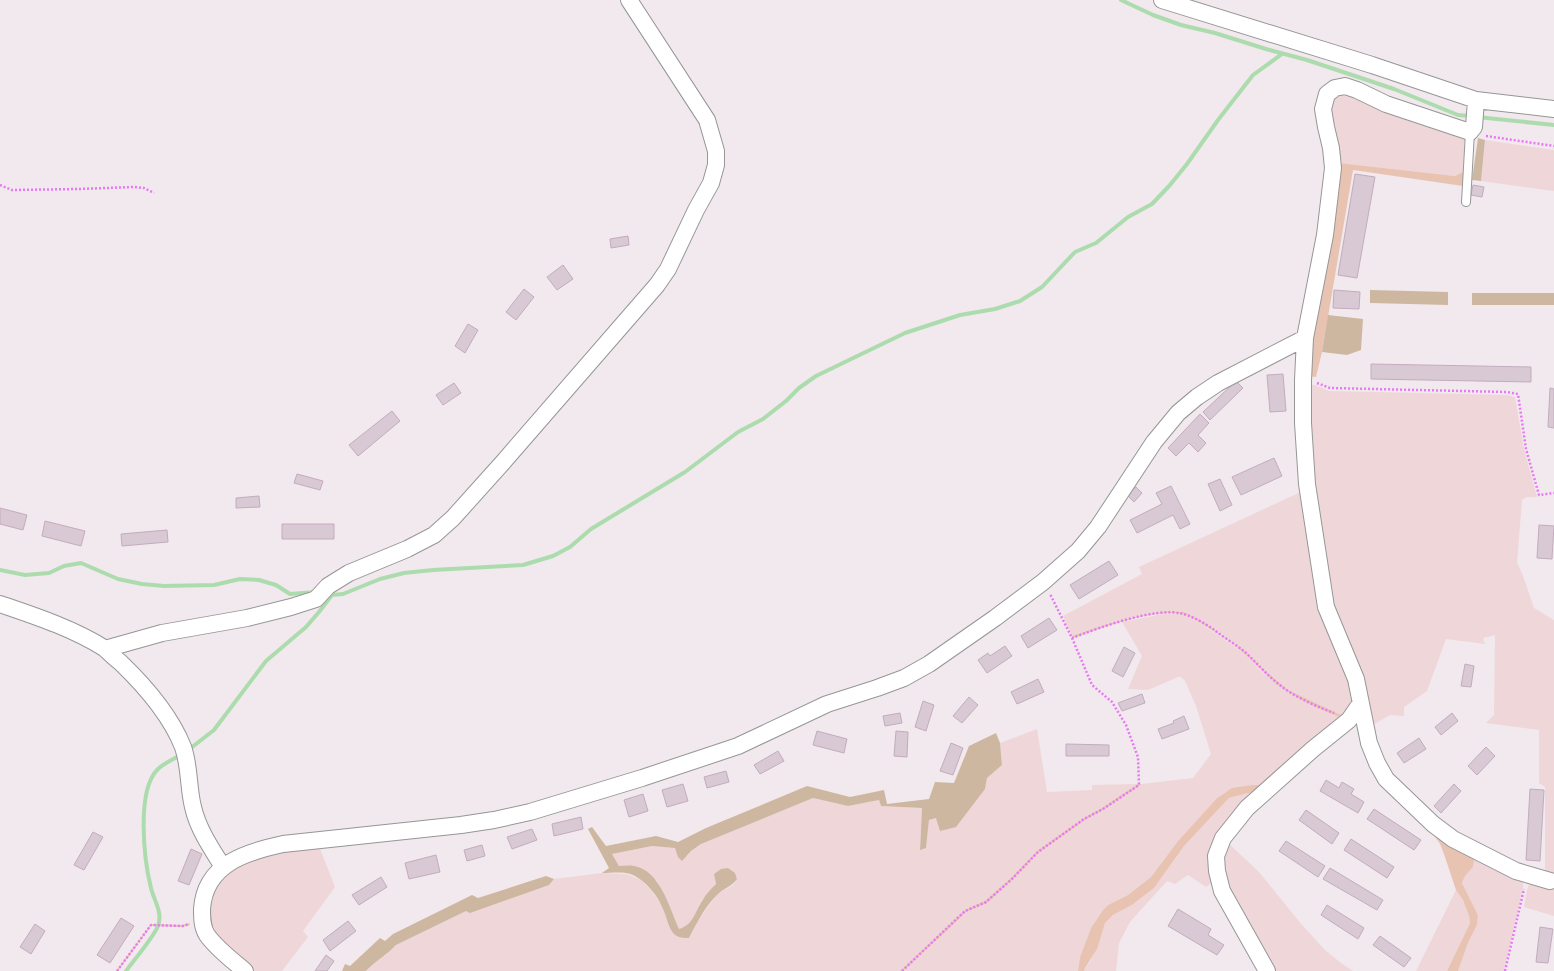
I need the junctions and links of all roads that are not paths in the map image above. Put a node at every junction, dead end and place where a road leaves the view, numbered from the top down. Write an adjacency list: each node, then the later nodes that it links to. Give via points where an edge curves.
1 (629, 0): 9 (street, via 707,120 716,151 716,165 711,183 668,269 657,285 505,460 453,518 434,535 349,573 328,586 316,599 291,608 162,633)
2 (1162, 0): 3 (street, via 1372,65)
3 (1476, 105): 4 (street); 5 (street)
4 (1554, 110)
5 (1472, 130): 6 (lane); 7 (street, via 1386,104 1345,86 1335,88 1326,94 1323,109 1331,148 1332,168 1325,235)
6 (1466, 202)
7 (1305, 338): 10 (street, via 1303,423 1307,484 1326,607 1356,679); 11 (street, via 1218,383 1178,413 1154,442 1098,527 1078,551 1043,582 962,642 904,678 827,704 738,746 576,799 461,825 283,844 241,856)
8 (0, 604): 9 (street, via 60,626)
9 (105, 649): 11 (street, via 148,691 178,737 187,761 193,807 203,834)
10 (1360, 704): 12 (street, via 1369,743 1386,779 1433,824 1453,839 1516,871); 14 (street, via 1349,720 1247,808 1223,838 1216,856 1222,891)
11 (223, 867): 13 (street, via 209,882 203,904 202,921 206,934)
12 (1550, 881)
13 (245, 971)
14 (1267, 971)

